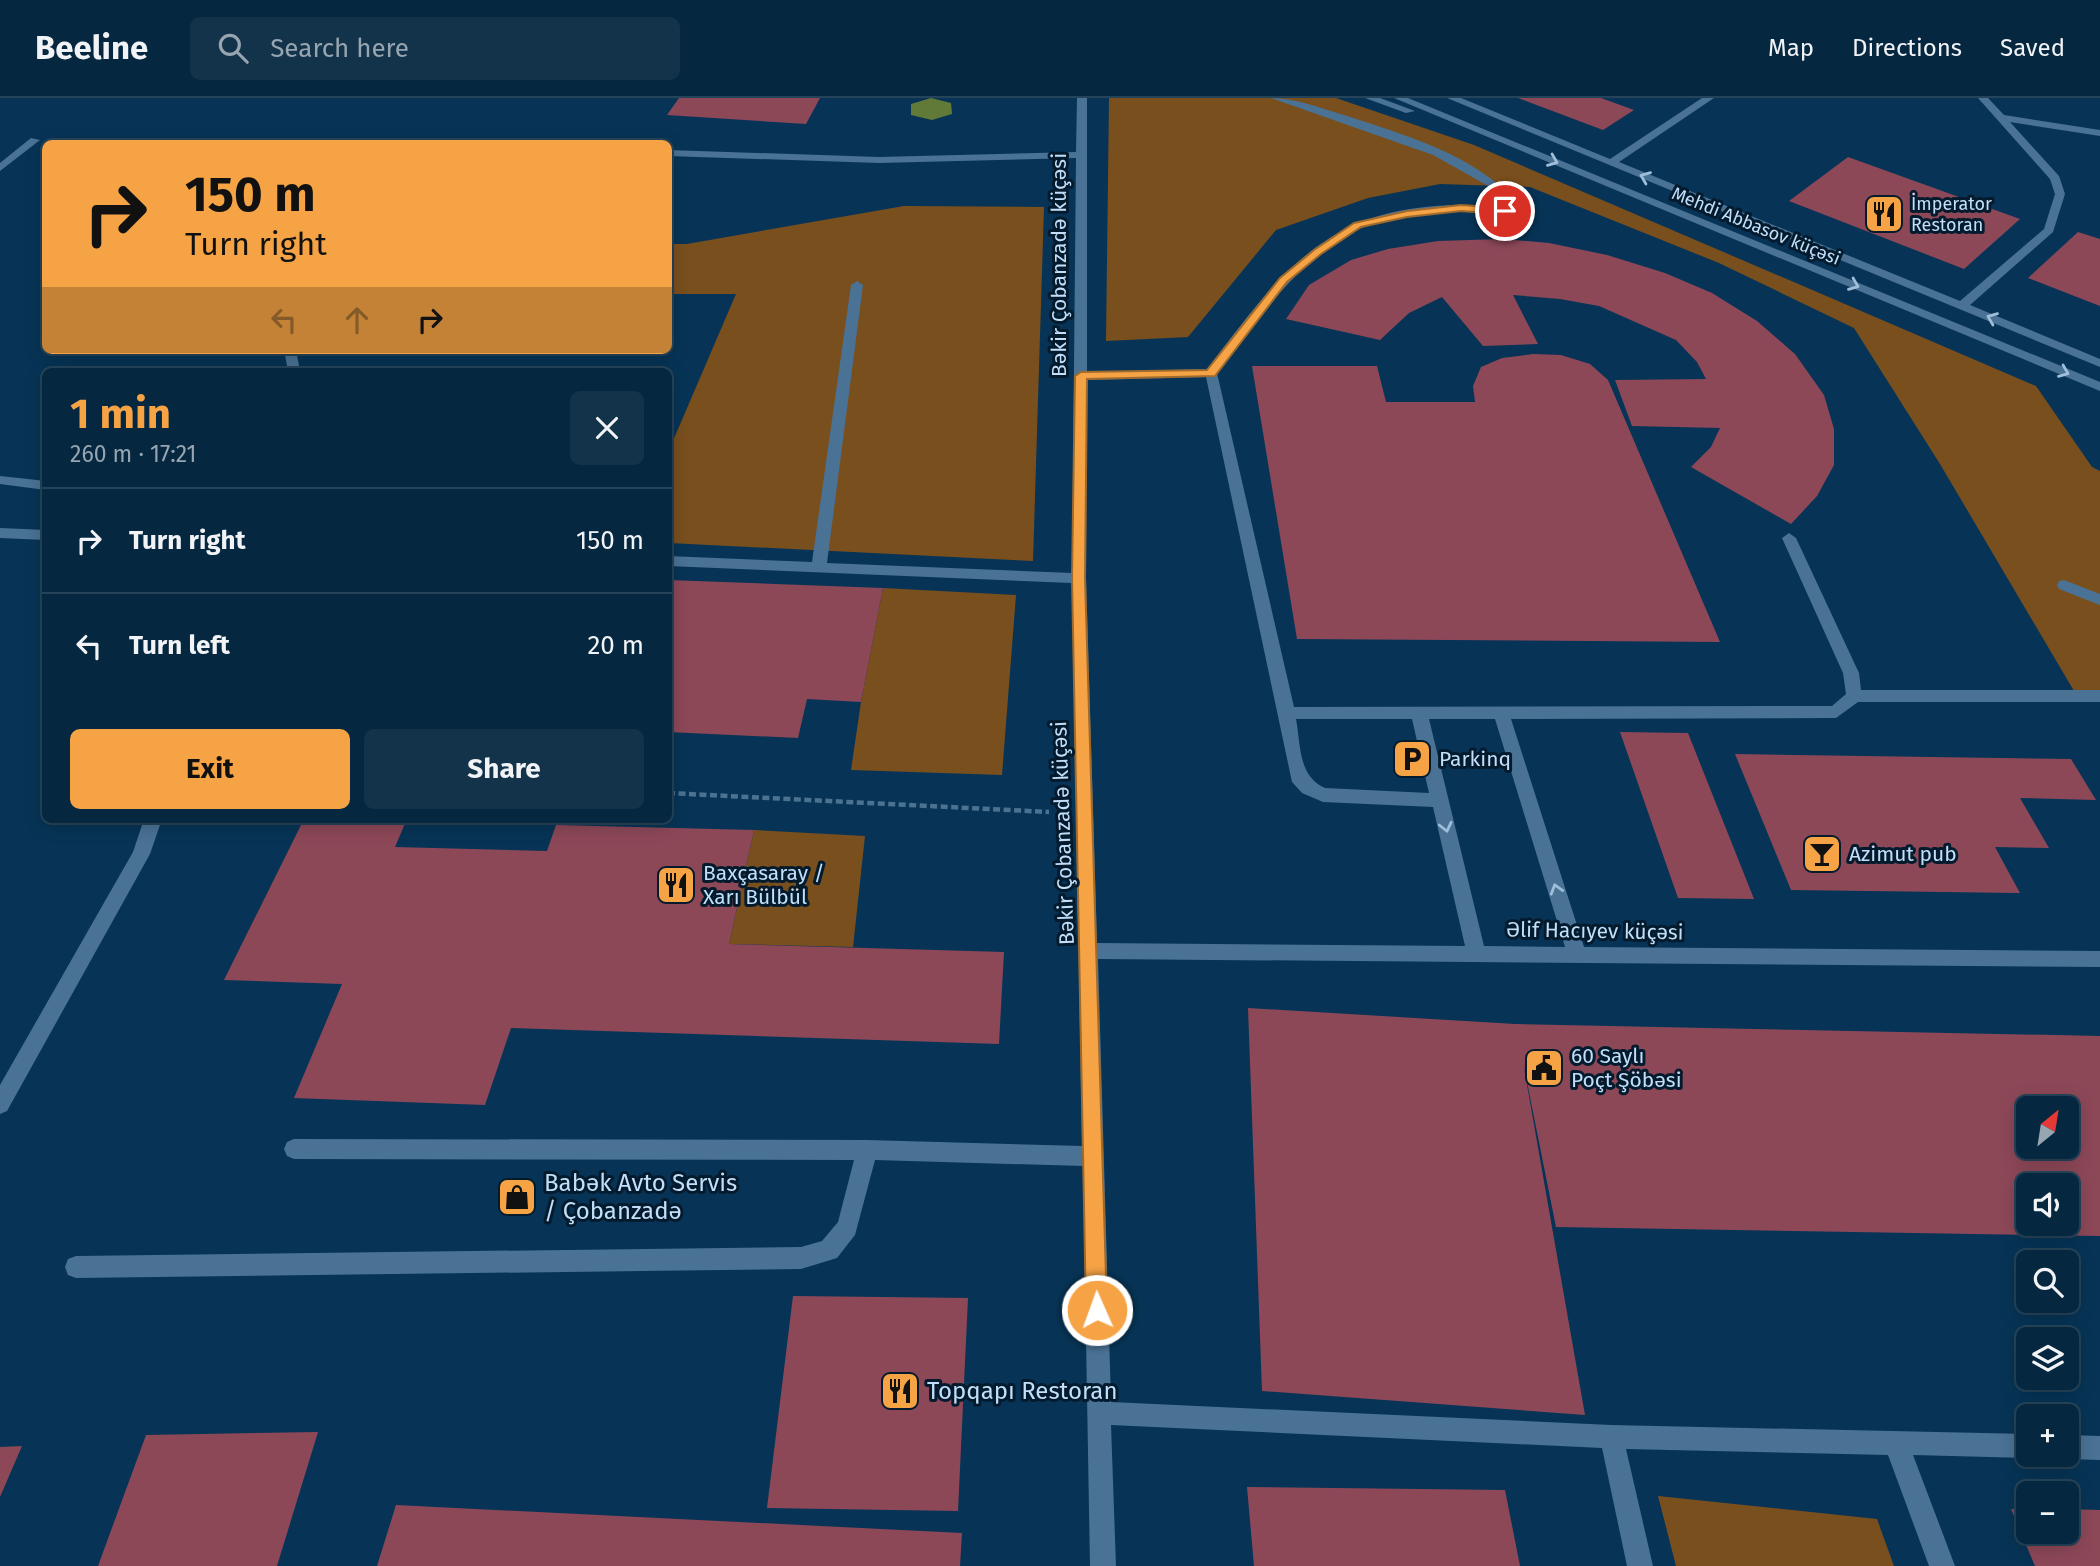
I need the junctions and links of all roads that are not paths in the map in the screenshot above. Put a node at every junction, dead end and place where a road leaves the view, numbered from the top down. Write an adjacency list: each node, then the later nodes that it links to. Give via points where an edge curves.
1 (1082, 98): 13 (street, Bəkir Çobanzadə küçəsi)
2 (1276, 98): 19 (street, via 1450,159 1502,191 1514,205 1505,211 1461,208 1358,225 1283,280)
3 (1370, 98): 11 (street)
4 (1399, 98): 11 (street, Mehdi Abbasov küçəsi)
5 (1452, 98): 14 (street, Mehdi Abbasov küçəsi)
6 (1709, 98): 14 (street)
7 (1983, 98): 8 (street)
8 (2000, 118): 9 (street); 17 (street, via 2055,178 2060,194 2049,230)
9 (2100, 133)
10 (36, 140): 15 (street)
11 (1520, 148): 21 (street, Mehdi Abbasov küçəsi, one-way to 21)
12 (672, 153): 13 (street, via 879,160)
13 (1082, 155): 20 (street, Bəkir Çobanzadə küçəsi)
14 (1611, 163): 17 (street, Mehdi Abbasov küçəsi, one-way to 14)
15 (0, 169)
16 (857, 285): 28 (street)
17 (1962, 306): 18 (street, Mehdi Abbasov küçəsi, one-way to 17)
18 (2100, 363)
19 (1211, 373): 20 (street); 35 (street)
20 (1081, 376): 29 (street, Bəkir Çobanzadə küçəsi)
21 (2100, 387)
22 (0, 480): 23 (street)
23 (42, 485)
24 (0, 533): 25 (street)
25 (42, 535)
26 (1789, 538): 32 (street, via 1851,673)
27 (672, 561): 28 (street)
28 (820, 568): 29 (street)
29 (1079, 578): 39 (street, Bəkir Çobanzadə küçəsi)
30 (2064, 585): 31 (street)
31 (2100, 600)
32 (1854, 696): 33 (street); 34 (street, via 1836,712)
33 (2100, 696)
34 (1501, 712): 36 (street); 41 (street, one-way to 34)
35 (1287, 713): 36 (street); 37 (street, via 1298,777 1308,788 1323,795)
36 (1419, 713): 37 (street)
37 (1440, 800): 40 (street, one-way to 40)
38 (152, 823): 43 (street, via 141,854)
39 (1089, 951): 40 (street, Əlif Hacıyev küçəsi); 46 (street, Bəkir Çobanzadə küçəsi)
40 (1476, 953): 41 (street, Əlif Hacıyev küçəsi)
41 (1577, 954): 42 (street, Əlif Hacıyev küçəsi)
42 (2100, 959)
43 (0, 1104)
44 (294, 1149): 45 (street)
45 (866, 1150): 46 (street); 47 (street, via 847,1227 829,1250 800,1258)
46 (1092, 1156): 48 (street, Bəkir Çobanzadə küçəsi)
47 (76, 1267)
48 (1100, 1413): 49 (street); 54 (street, Bəkir Çobanzadə küçəsi)
49 (1611, 1437): 50 (street); 55 (street)
50 (1896, 1443): 51 (street); 56 (street)
51 (2016, 1446)
52 (2079, 1447): 53 (street)
53 (2100, 1448)
54 (1102, 1566)
55 (1640, 1566)
56 (1942, 1566)

